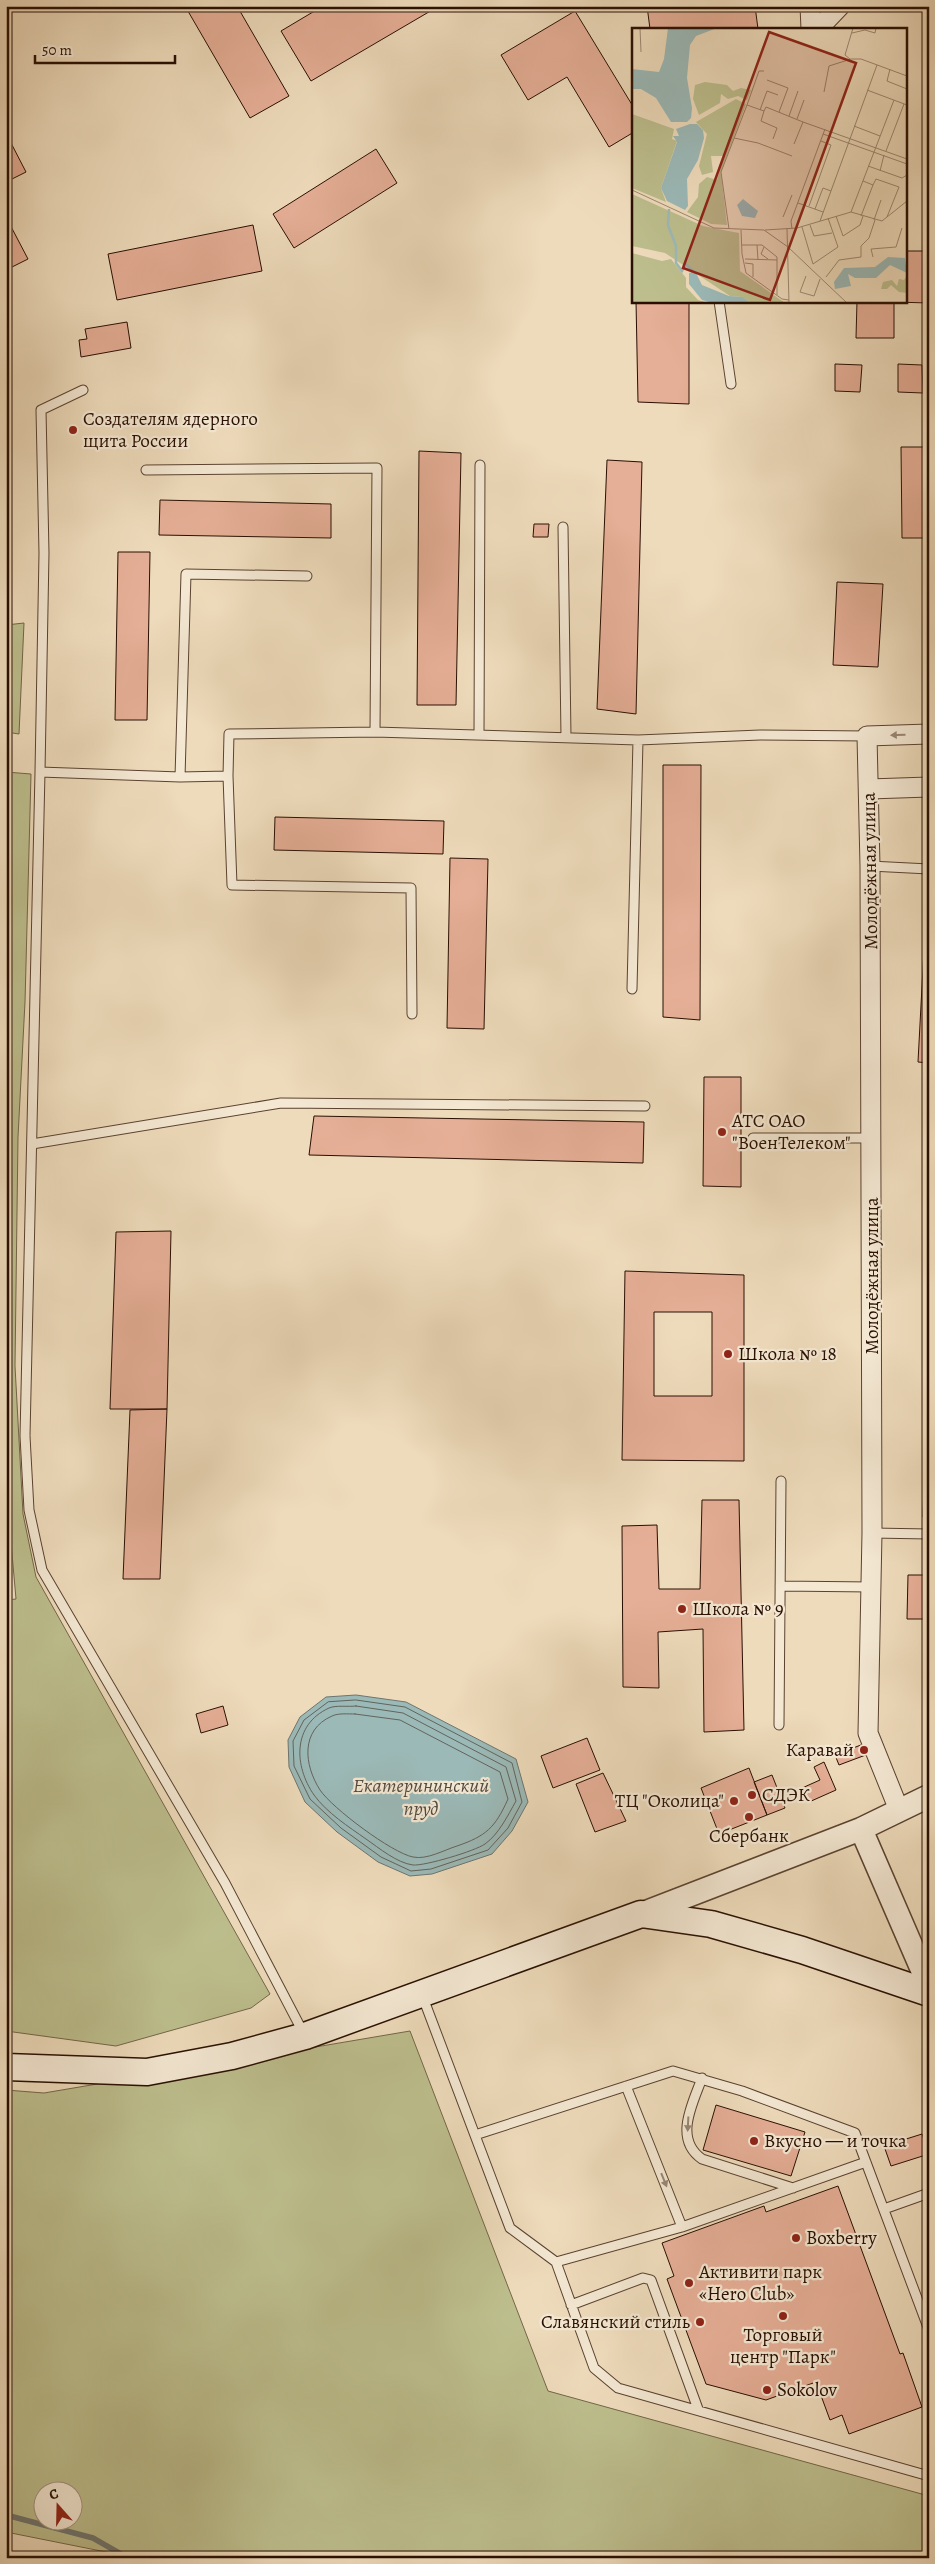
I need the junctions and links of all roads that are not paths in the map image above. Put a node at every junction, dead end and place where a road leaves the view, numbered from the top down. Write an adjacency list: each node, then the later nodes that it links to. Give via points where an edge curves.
1 (810, 6): 3 (street)
2 (840, 6): 4 (street)
3 (811, 28)
4 (819, 28)
5 (720, 302): 6 (lane)
6 (730, 384)
7 (83, 390): 18 (lane, via 41,410 44,553)
8 (480, 465): 14 (lane)
9 (146, 470): 12 (lane, via 377,468)
10 (563, 527): 16 (lane)
11 (307, 576): 20 (lane, via 186,574)
12 (375, 732): 14 (lane); 19 (lane, via 230,734)
13 (929, 734): 15 (street, one-way to 15)
14 (479, 735): 16 (lane)
15 (867, 736): 17 (lane, via 760,735); 22 (street, Молодёжная улица)
16 (566, 738): 17 (lane)
17 (638, 740): 25 (lane)
18 (40, 772): 20 (lane); 30 (lane)
19 (228, 776): 20 (lane); 26 (lane, via 232,885 411,888)
20 (180, 778)
21 (929, 787): 22 (street)
22 (869, 789): 23 (street, Молодёжная улица)
23 (870, 866): 24 (lane); 29 (street, Молодёжная улица)
24 (929, 869)
25 (632, 989)
26 (412, 1014)
27 (645, 1106): 30 (lane, via 282,1103)
28 (753, 1138): 29 (lane)
29 (872, 1138): 32 (street, Молодёжная улица)
30 (32, 1144): 44 (lane, via 25,1436 29,1510 42,1570 225,1883)
31 (781, 1481): 34 (lane)
32 (872, 1533): 33 (lane); 35 (street, Молодёжная улица)
33 (929, 1534)
34 (780, 1586): 35 (lane); 36 (lane)
35 (872, 1587): 38 (street, Молодёжная улица, via 868,1733)
36 (779, 1725)
37 (929, 1796): 38 (street)
38 (899, 1810): 39 (street)
39 (861, 1829): 40 (street); 41 (street)
40 (641, 1914): 42 (main road, via 711,1924 802,1950); 43 (main road)
41 (929, 1986)
42 (929, 1993)
43 (422, 1995): 44 (main road); 48 (lane)
44 (305, 2036): 45 (main road, via 232,2056 147,2072)
45 (6, 2067)
46 (702, 2078): 47 (lane, via 673,2071); 49 (lane, via 856,2133); 50 (lane, one-way to 50, via 686,2122 688,2140 695,2154)
47 (626, 2086): 48 (lane); 53 (lane, one-way to 53)
48 (475, 2135): 54 (lane, via 510,2228)
49 (866, 2162): 50 (lane); 52 (lane)
50 (793, 2188): 53 (lane)
51 (929, 2193): 52 (lane)
52 (884, 2209): 56 (lane)
53 (682, 2227): 54 (lane)
54 (556, 2262): 55 (lane)
55 (571, 2305): 57 (lane, via 594,2368 618,2388); 57 (lane, via 643,2278 651,2280)
56 (929, 2330)
57 (698, 2409): 58 (lane)
58 (929, 2476)

